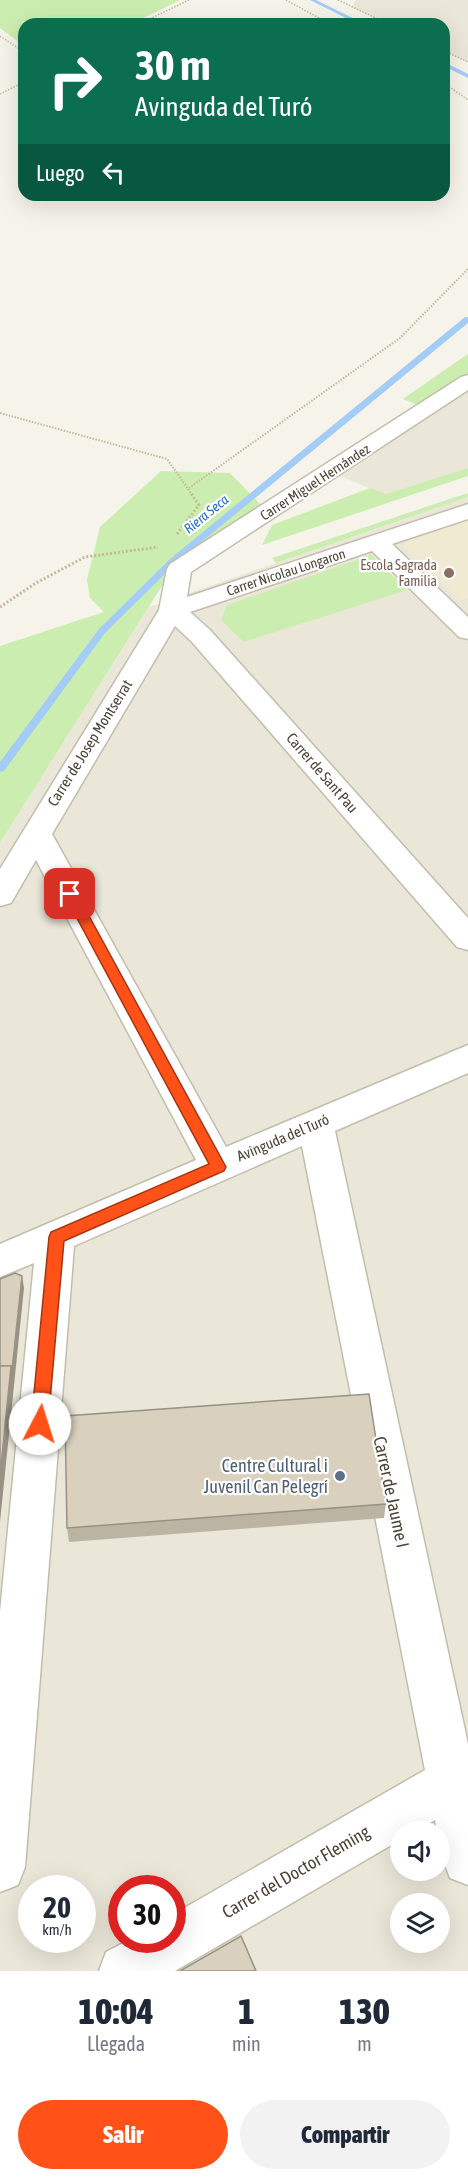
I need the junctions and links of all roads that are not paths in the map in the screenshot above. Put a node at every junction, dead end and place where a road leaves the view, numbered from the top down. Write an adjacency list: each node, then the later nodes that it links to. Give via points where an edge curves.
1 (468, 381): 4 (street, Carrer Miguel Hernández)
2 (468, 511): 3 (street, Carrer Nicolau Longaron)
3 (376, 542): 4 (street, Carrer Nicolau Longaron); 5 (street)
4 (175, 590): 6 (street, Carrer de Josep Montserrat); 8 (street, Carrer de Sant Pau, via 201,636)
5 (468, 631)
6 (36, 832): 7 (street, Carrer de Josep Montserrat); 11 (street)
7 (0, 894)
8 (468, 939)
9 (468, 1058): 10 (street, Avinguda del Turó)
10 (316, 1124): 11 (street, Avinguda del Turó); 14 (street, Carrer de Jaume I)
11 (218, 1167): 12 (street, Avinguda del Turó)
12 (57, 1237): 13 (street, Avinguda del Turó); 16 (street)
13 (0, 1262)
14 (459, 1778): 15 (street, Carrer de Jaume I); 17 (street, Carrer del Doctor Fleming)
15 (468, 1860)
16 (0, 1867)
17 (125, 1971)

